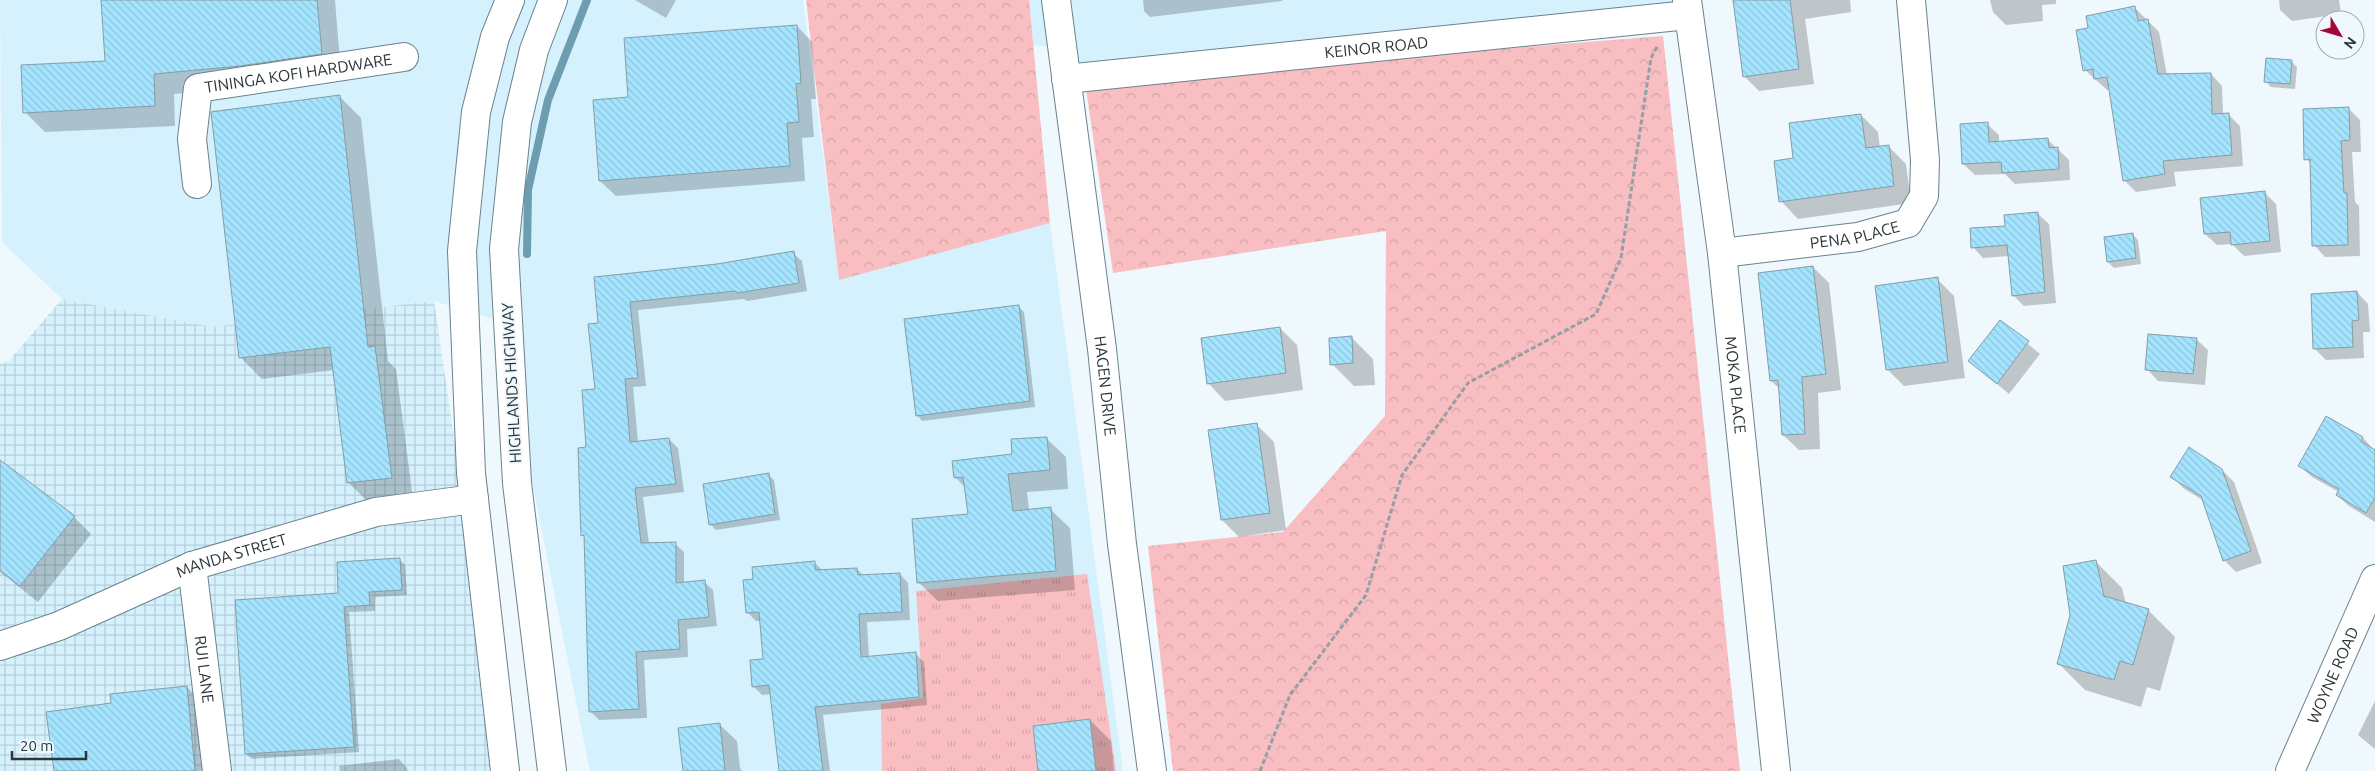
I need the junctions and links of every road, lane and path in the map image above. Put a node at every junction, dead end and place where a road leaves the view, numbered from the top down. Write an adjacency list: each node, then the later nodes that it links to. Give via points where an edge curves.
1 (510, 0): 11 (street, via 495,37 476,112 462,251 470,473)
2 (553, 0): 17 (street, HIGHLANDS HIGHWAY, via 534,50 517,122 504,249 517,483)
3 (1056, 0): 8 (street, HAGEN DRIVE)
4 (1911, 0): 10 (street, PENA PLACE, via 1925,160 1924,196 1908,223 1858,237)
5 (1688, 8): 8 (street, KEINOR ROAD); 10 (street, MOKA PLACE)
6 (1659, 43): 19 (path, via 1651,58 1621,258 1596,314 1468,383 1402,475 1366,594 1290,695)
7 (404, 57): 9 (street, TININGA KOFI HARDWARE, via 198,88 192,139)
8 (1066, 79): 18 (street, HAGEN DRIVE)
9 (197, 184)
10 (1722, 253): 20 (street, MOKA PLACE)
11 (474, 499): 12 (street, MANDA STREET, via 376,512); 16 (street)
12 (192, 566): 14 (street, MANDA STREET, via 59,626); 15 (street, RUI LANE)
13 (2375, 579): 21 (street, WOYNE ROAD)
14 (0, 646)
15 (217, 771)
16 (505, 771)
17 (552, 771)
18 (1152, 771)
19 (1260, 771)
20 (1776, 771)
21 (2290, 771)

